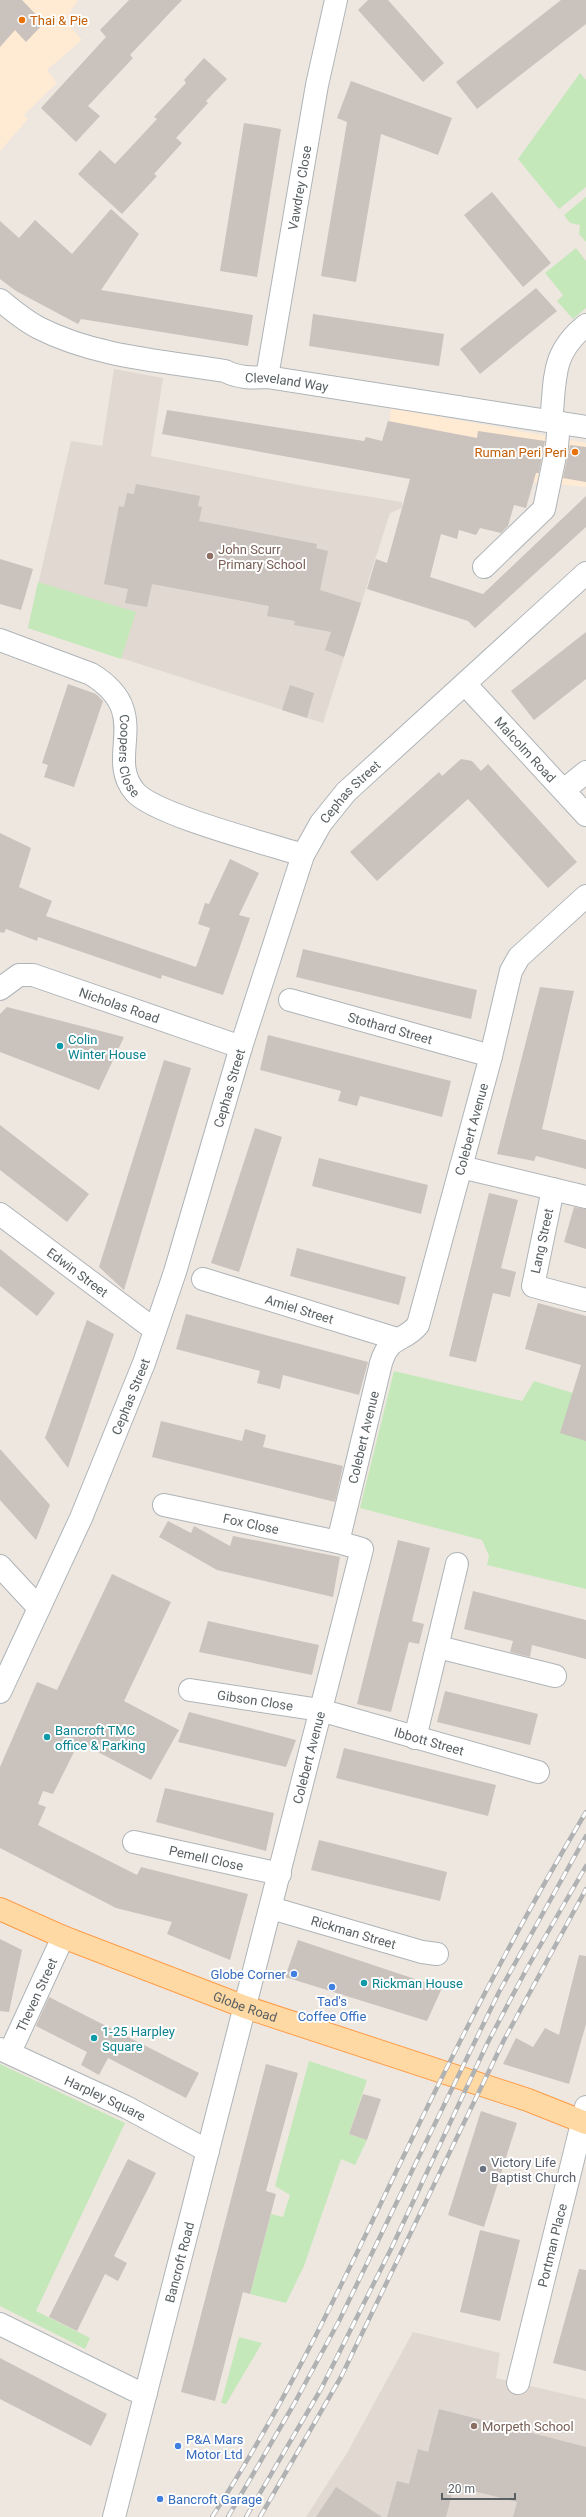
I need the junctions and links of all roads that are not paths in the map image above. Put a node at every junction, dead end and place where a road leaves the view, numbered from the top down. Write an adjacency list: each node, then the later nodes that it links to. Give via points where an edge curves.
1 (336, 0): 4 (street, Vawdrey Close, via 321,65)
2 (0, 300): 4 (street, Cleveland Way, via 38,328 84,347 225,371 232,375)
3 (586, 325): 5 (street, via 564,347 558,361)
4 (267, 377): 5 (street, Cleveland Way)
5 (555, 422): 6 (street, Cleveland Way); 7 (street, via 557,446 544,510)
6 (586, 427)
7 (484, 567)
8 (586, 572): 10 (street, Cephas Street)
9 (0, 640): 14 (street, Coopers Close, via 91,674 104,682 116,695 123,708 126,726 124,769 135,793 180,816)
10 (465, 684): 12 (street, Malcolm Road); 14 (street, Cephas Street, via 346,792 321,822)
11 (586, 772): 12 (street)
12 (564, 790): 13 (street, Malcolm Road)
13 (586, 815)
14 (303, 855): 18 (street, Cephas Street)
15 (586, 896): 19 (street, Colebert Avenue, via 519,957 511,971)
16 (0, 989): 18 (street, Nicholas Road, via 19,975 33,975)
17 (290, 1000): 19 (street, Stothard Street)
18 (241, 1048): 26 (street, Cephas Street, via 177,1265)
19 (491, 1056): 20 (street, Colebert Avenue)
20 (461, 1167): 21 (street); 27 (street, Colebert Avenue, via 418,1325 412,1332)
21 (553, 1189): 22 (street); 25 (street, Lang Street, via 533,1286)
22 (586, 1197)
23 (0, 1214): 26 (street, Edwin Street)
24 (203, 1279): 27 (street, Amiel Street)
25 (586, 1300)
26 (155, 1330): 32 (street, Cephas Street, via 94,1489)
27 (396, 1339): 29 (street, Colebert Avenue, via 386,1349 381,1363)
28 (164, 1504): 29 (street, Fox Close)
29 (338, 1542): 37 (street, Colebert Avenue, via 362,1549)
30 (457, 1564): 33 (street)
31 (0, 1566): 32 (street)
32 (39, 1608): 36 (street, Cephas Street)
33 (438, 1647): 34 (street); 38 (street)
34 (555, 1676)
35 (190, 1690): 37 (street, Gibson Close)
36 (0, 1692)
37 (320, 1710): 38 (street, Ibbott Street); 41 (street, Colebert Avenue)
38 (414, 1738): 39 (street, Ibbott Street)
39 (538, 1772)
40 (134, 1842): 41 (street, Pemell Close)
41 (280, 1874): 42 (street, Colebert Avenue)
42 (271, 1908): 45 (street, Rickman Street, via 422,1952); 46 (street, Colebert Avenue)
43 (0, 1909): 44 (main road, Globe Road)
44 (63, 1937): 46 (main road, Globe Road); 47 (street, Theven Street)
45 (437, 1954)
46 (245, 2007): 48 (main road, Globe Road); 49 (street, Bancroft Road)
47 (5, 2050): 49 (street, Harpley Square, via 126,2107)
48 (585, 2117): 51 (street, Portman Place)
49 (208, 2151): 52 (street, Bancroft Road)
50 (0, 2324): 52 (street, via 134,2390)
51 (518, 2383)
52 (146, 2393): 53 (street, Bancroft Road)
53 (114, 2517)

